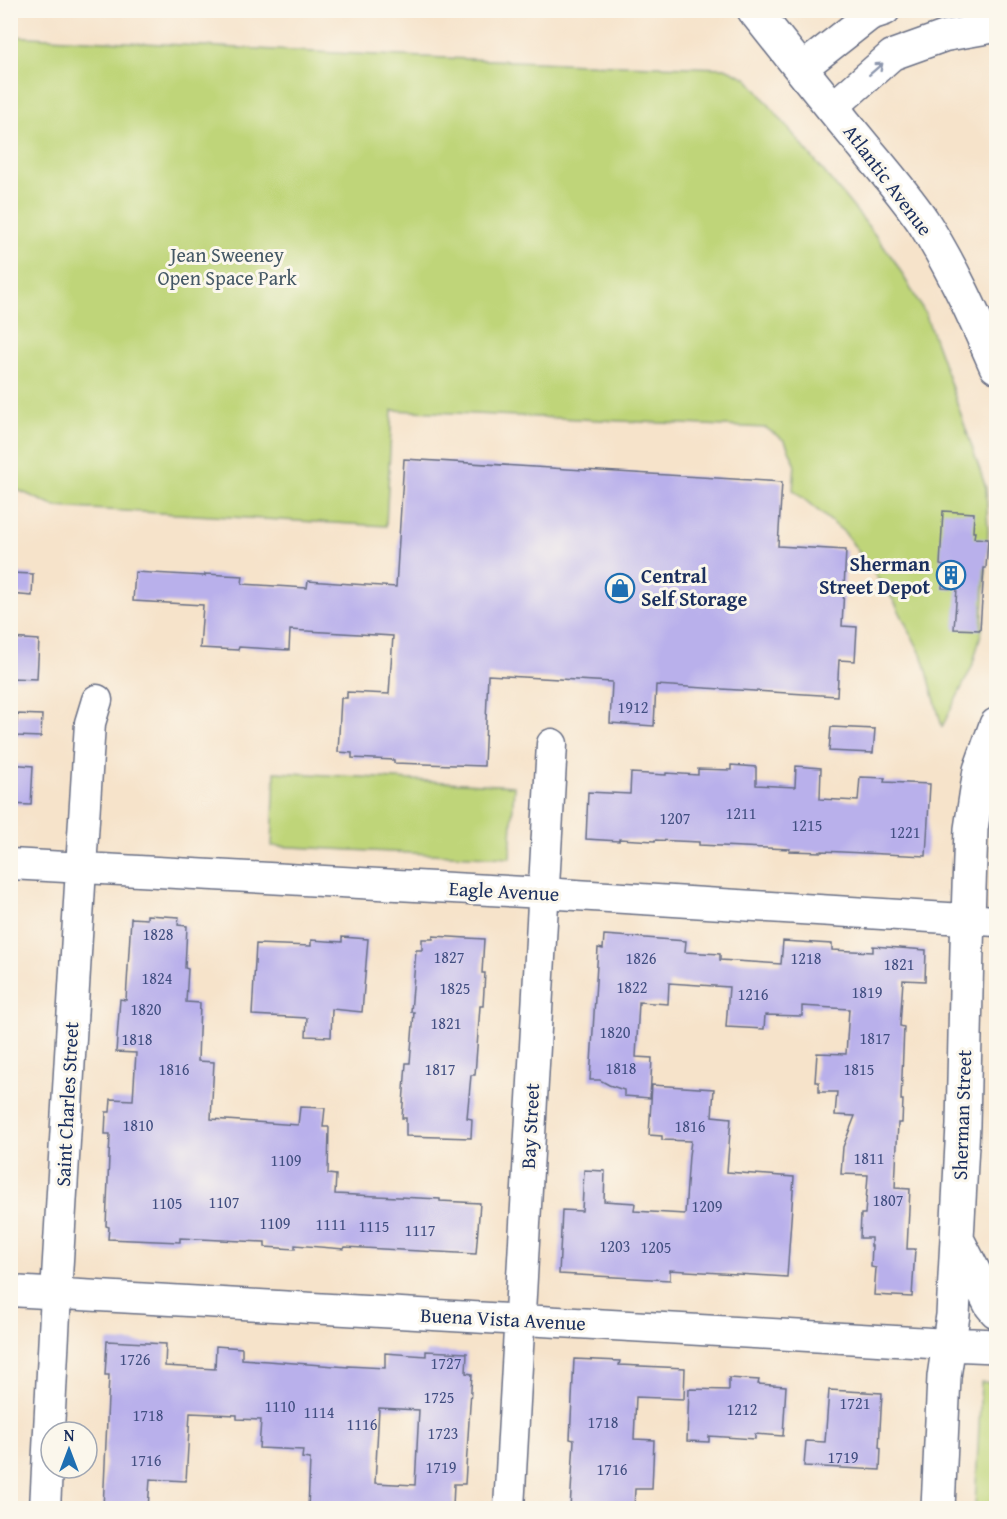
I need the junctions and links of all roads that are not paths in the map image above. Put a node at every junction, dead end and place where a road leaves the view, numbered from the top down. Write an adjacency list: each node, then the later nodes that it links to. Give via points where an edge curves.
1 (754, 10): 4 (street, Atlantic Avenue)
2 (885, 10): 4 (street, via 870,15)
3 (996, 27): 5 (street, one-way to 3, via 892,56 945,36)
4 (801, 69): 5 (street, Atlantic Avenue)
5 (832, 108): 6 (street, Atlantic Avenue, via 921,220 952,269)
6 (996, 366)
7 (96, 700): 11 (street, Saint Charles Street, via 90,723)
8 (996, 725): 13 (street, Sherman Street, via 980,770 971,829)
9 (552, 744): 12 (street, Bay Street)
10 (10, 864): 11 (street, Eagle Avenue)
11 (81, 868): 12 (street, Eagle Avenue); 16 (street, Saint Charles Street)
12 (543, 893): 13 (street, Eagle Avenue); 18 (street, Bay Street)
13 (982, 920): 14 (street, Sherman Street)
14 (957, 1239): 17 (street); 19 (street, Sherman Street)
15 (10, 1291): 16 (street, Buena Vista Avenue)
16 (56, 1294): 18 (street, Buena Vista Avenue); 21 (street, Saint Charles Street)
17 (996, 1311)
18 (519, 1320): 19 (street, Buena Vista Avenue); 22 (street, Bay Street)
19 (948, 1344): 20 (street, Buena Vista Avenue); 23 (street, Sherman Street)
20 (996, 1346)
21 (45, 1509)
22 (509, 1509)
23 (938, 1509)

